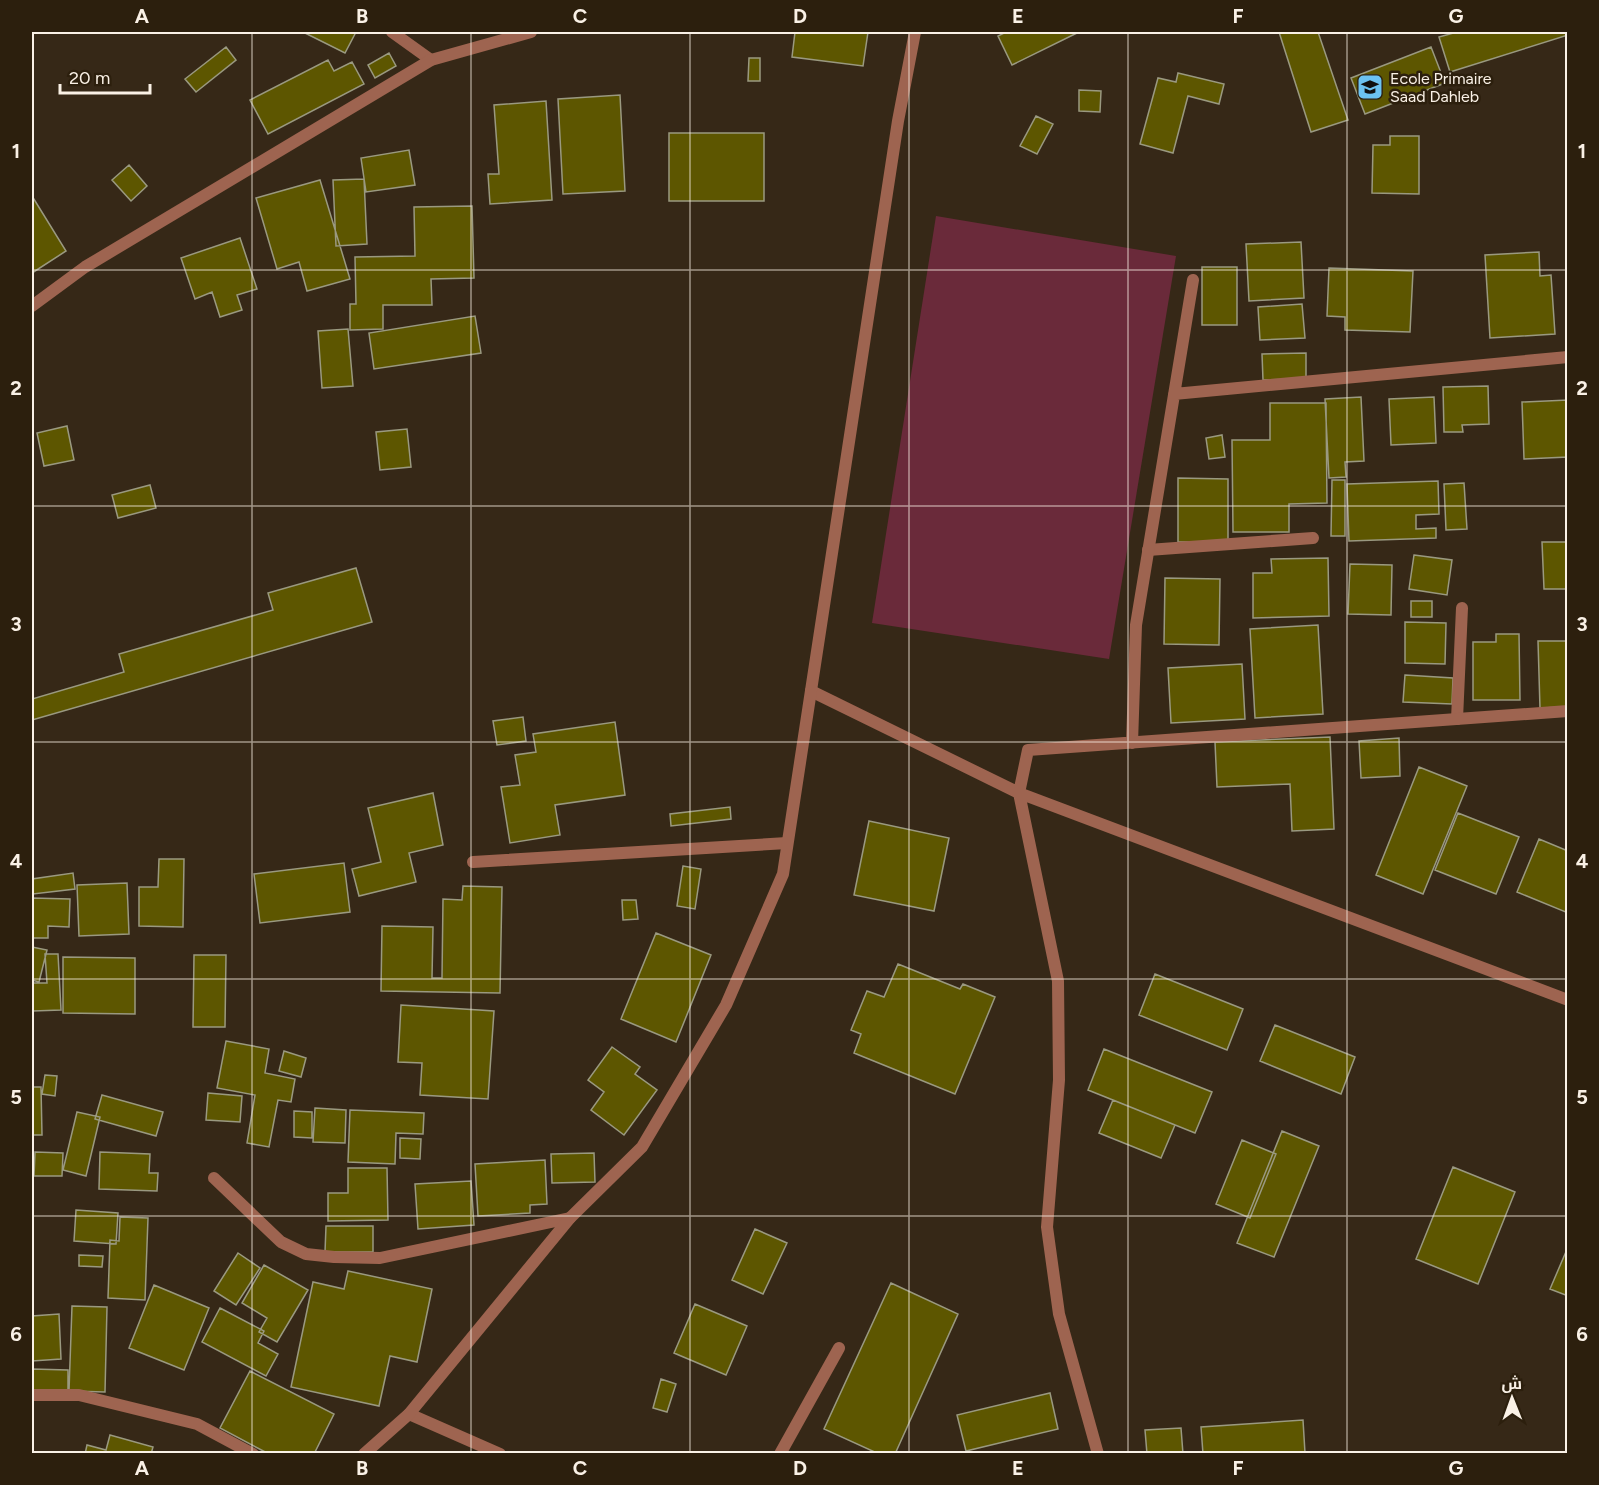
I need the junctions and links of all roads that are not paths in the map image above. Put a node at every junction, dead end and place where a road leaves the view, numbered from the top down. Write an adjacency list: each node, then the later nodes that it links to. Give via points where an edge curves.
1 (392, 32): 4 (street)
2 (531, 32): 4 (street)
3 (915, 32): 12 (street)
4 (431, 60): 6 (street, via 85,267)
5 (1193, 280): 8 (street)
6 (32, 306)
7 (1568, 357): 8 (street)
8 (1174, 394): 10 (street)
9 (1313, 538): 10 (street)
10 (1148, 550): 15 (street, via 1136,625)
11 (1462, 608): 14 (street)
12 (811, 691): 16 (street); 17 (street)
13 (1568, 711): 14 (street)
14 (1457, 719): 15 (street)
15 (1132, 743): 16 (street, via 1028,750)
16 (1019, 793): 19 (street); 29 (street, via 1058,981 1059,1080 1047,1227 1059,1314)
17 (787, 843): 18 (street); 21 (street, via 783,874 726,1005 642,1147)
18 (473, 862)
19 (1568, 1000)
20 (214, 1178): 21 (street, via 281,1242 306,1254 380,1257)
21 (570, 1218): 24 (street)
22 (838, 1348): 28 (street)
23 (32, 1395): 25 (street, via 79,1395 197,1424)
24 (409, 1414): 26 (street); 27 (street)
25 (253, 1454)
26 (364, 1454)
27 (500, 1454)
28 (780, 1454)
29 (1098, 1454)

